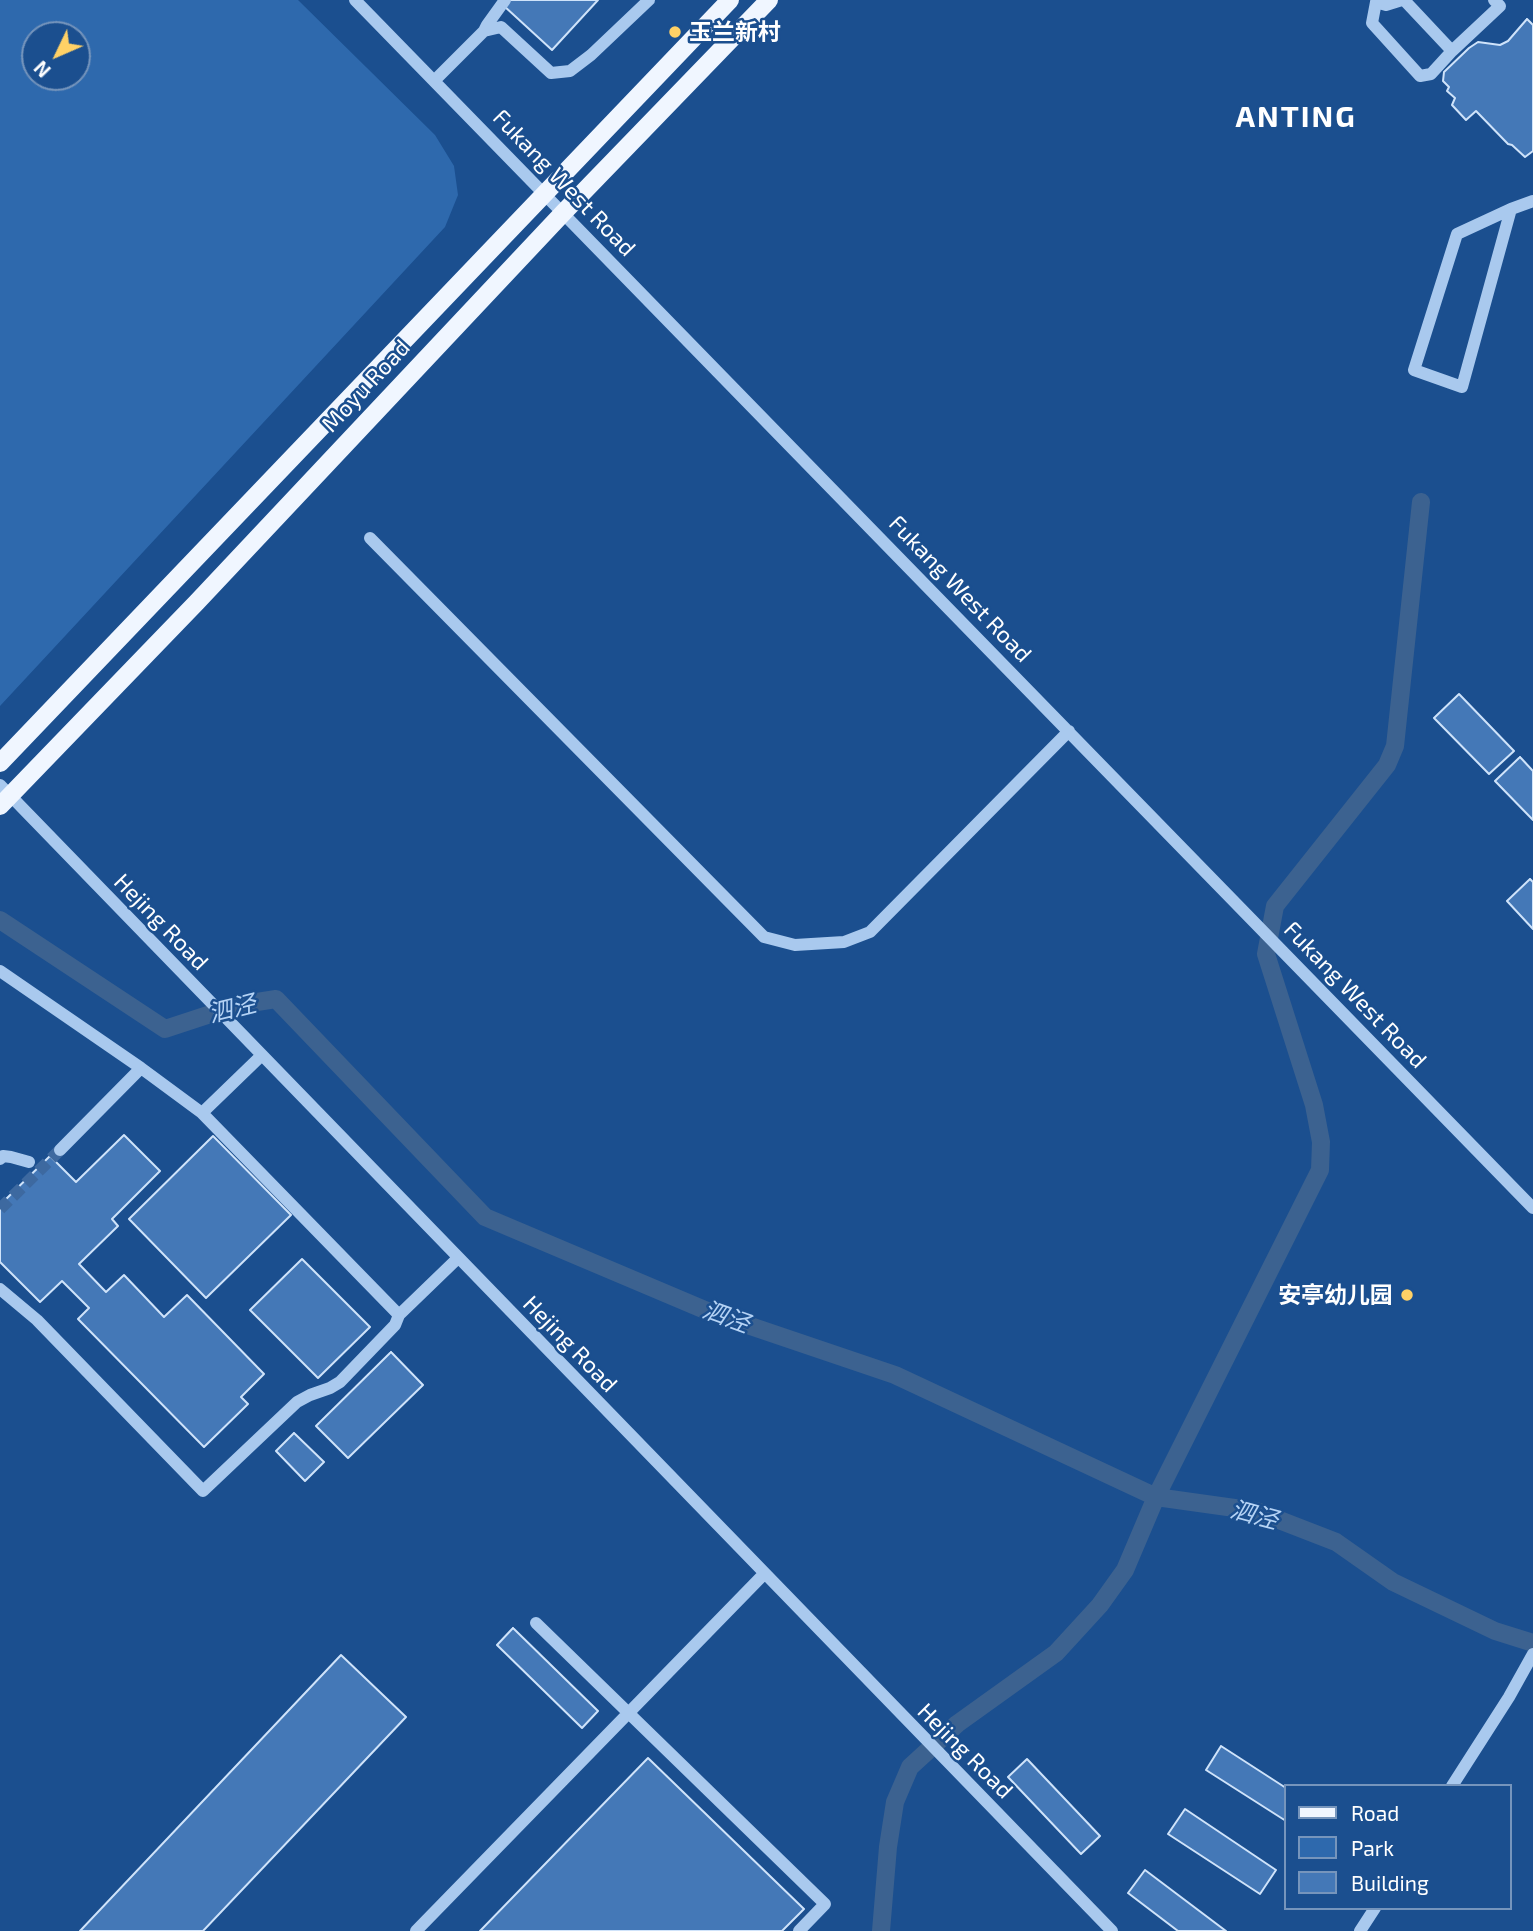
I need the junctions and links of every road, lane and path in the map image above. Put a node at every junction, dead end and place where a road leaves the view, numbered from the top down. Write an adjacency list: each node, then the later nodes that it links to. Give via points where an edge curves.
1 (355, 0): 10 (street, Fukang West Road)
2 (505, 0): 8 (street)
3 (649, 0): 8 (street, via 570,71 551,73 501,27)
4 (730, 0): 11 (main road, Moyu Road)
5 (769, 0): 14 (main road, Moyu Road)
6 (1403, 0): 9 (street); 9 (street, via 1387,5 1376,2 1372,23 1420,76 1432,74)
7 (1494, 0): 9 (street, via 1500,6)
8 (484, 31): 10 (street)
9 (1452, 51)
10 (435, 81): 11 (street, Fukang West Road)
11 (545, 193): 14 (street, Fukang West Road); 17 (main road, Moyu Road)
12 (1533, 201): 13 (street)
13 (1511, 209): 13 (street, via 1462,387 1414,370 1457,234)
14 (563, 213): 16 (street, Fukang West Road); 18 (main road, Moyu Road, via 197,601)
15 (370, 538): 16 (street, via 764,937 795,945 844,942 870,932)
16 (1069, 731): 26 (street, Fukang West Road)
17 (0, 763)
18 (3, 796): 20 (street, Hejing Road)
19 (0, 971): 21 (street)
20 (262, 1055): 22 (street); 27 (street, Hejing Road)
21 (141, 1068): 22 (street); 23 (street)
22 (202, 1113): 29 (street)
23 (60, 1150)
24 (0, 1158): 25 (street)
25 (29, 1162)
26 (1533, 1208)
27 (458, 1258): 29 (street); 30 (street, Hejing Road)
28 (0, 1289): 29 (street, via 37,1320 203,1491 297,1402 340,1382 387,1334)
29 (399, 1315)
30 (764, 1574): 33 (street); 38 (street, Hejing Road)
31 (536, 1623): 33 (street)
32 (1533, 1654): 34 (street)
33 (628, 1713): 36 (street); 37 (street, via 825,1904)
34 (1453, 1784)
35 (1374, 1910): 39 (street)
36 (416, 1931)
37 (799, 1931)
38 (1112, 1931)
39 (1360, 1931)

